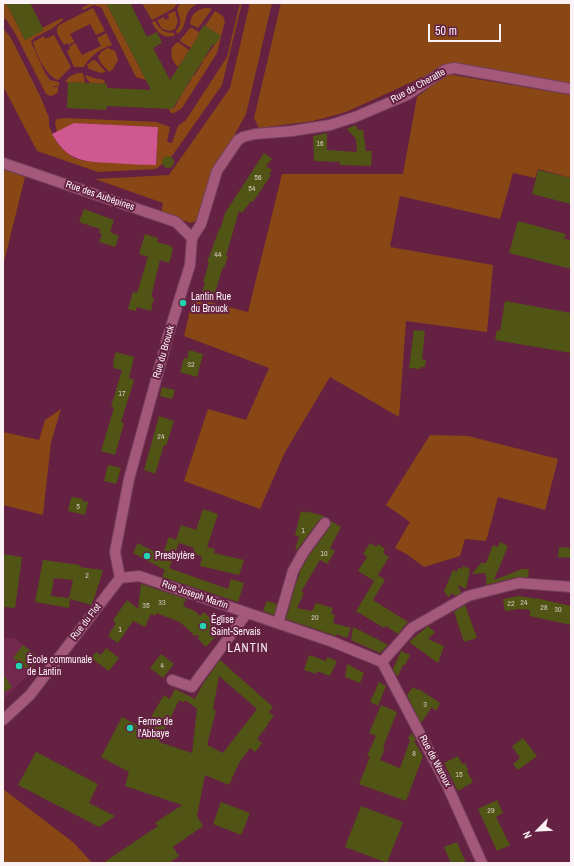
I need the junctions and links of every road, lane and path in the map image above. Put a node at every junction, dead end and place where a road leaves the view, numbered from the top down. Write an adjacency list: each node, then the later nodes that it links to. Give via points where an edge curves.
1 (571, 89): 2 (street, Rue de Cheratte, via 454,68 445,70 407,95 356,117 330,125)
2 (243, 137): 4 (street, Rue du Brouck, via 238,140 218,171 201,224)
3 (3, 163): 4 (street, Rue des Aubépines, via 176,222)
4 (192, 238): 6 (street, Rue du Brouck, via 190,265 127,486 115,552)
5 (325, 523): 9 (street, via 292,571)
6 (120, 578): 8 (street, Rue Joseph Martin, via 139,576); 12 (street, Rue du Flot, via 30,695)
7 (571, 587): 10 (street, via 520,583 468,596 412,628)
8 (247, 613): 9 (street, Rue Joseph Martin); 11 (street, via 192,687)
9 (278, 623): 10 (street, Rue Joseph Martin)
10 (382, 662): 13 (street, Rue de Waroux, via 447,785)
11 (172, 680)
12 (3, 720)
13 (482, 863)

